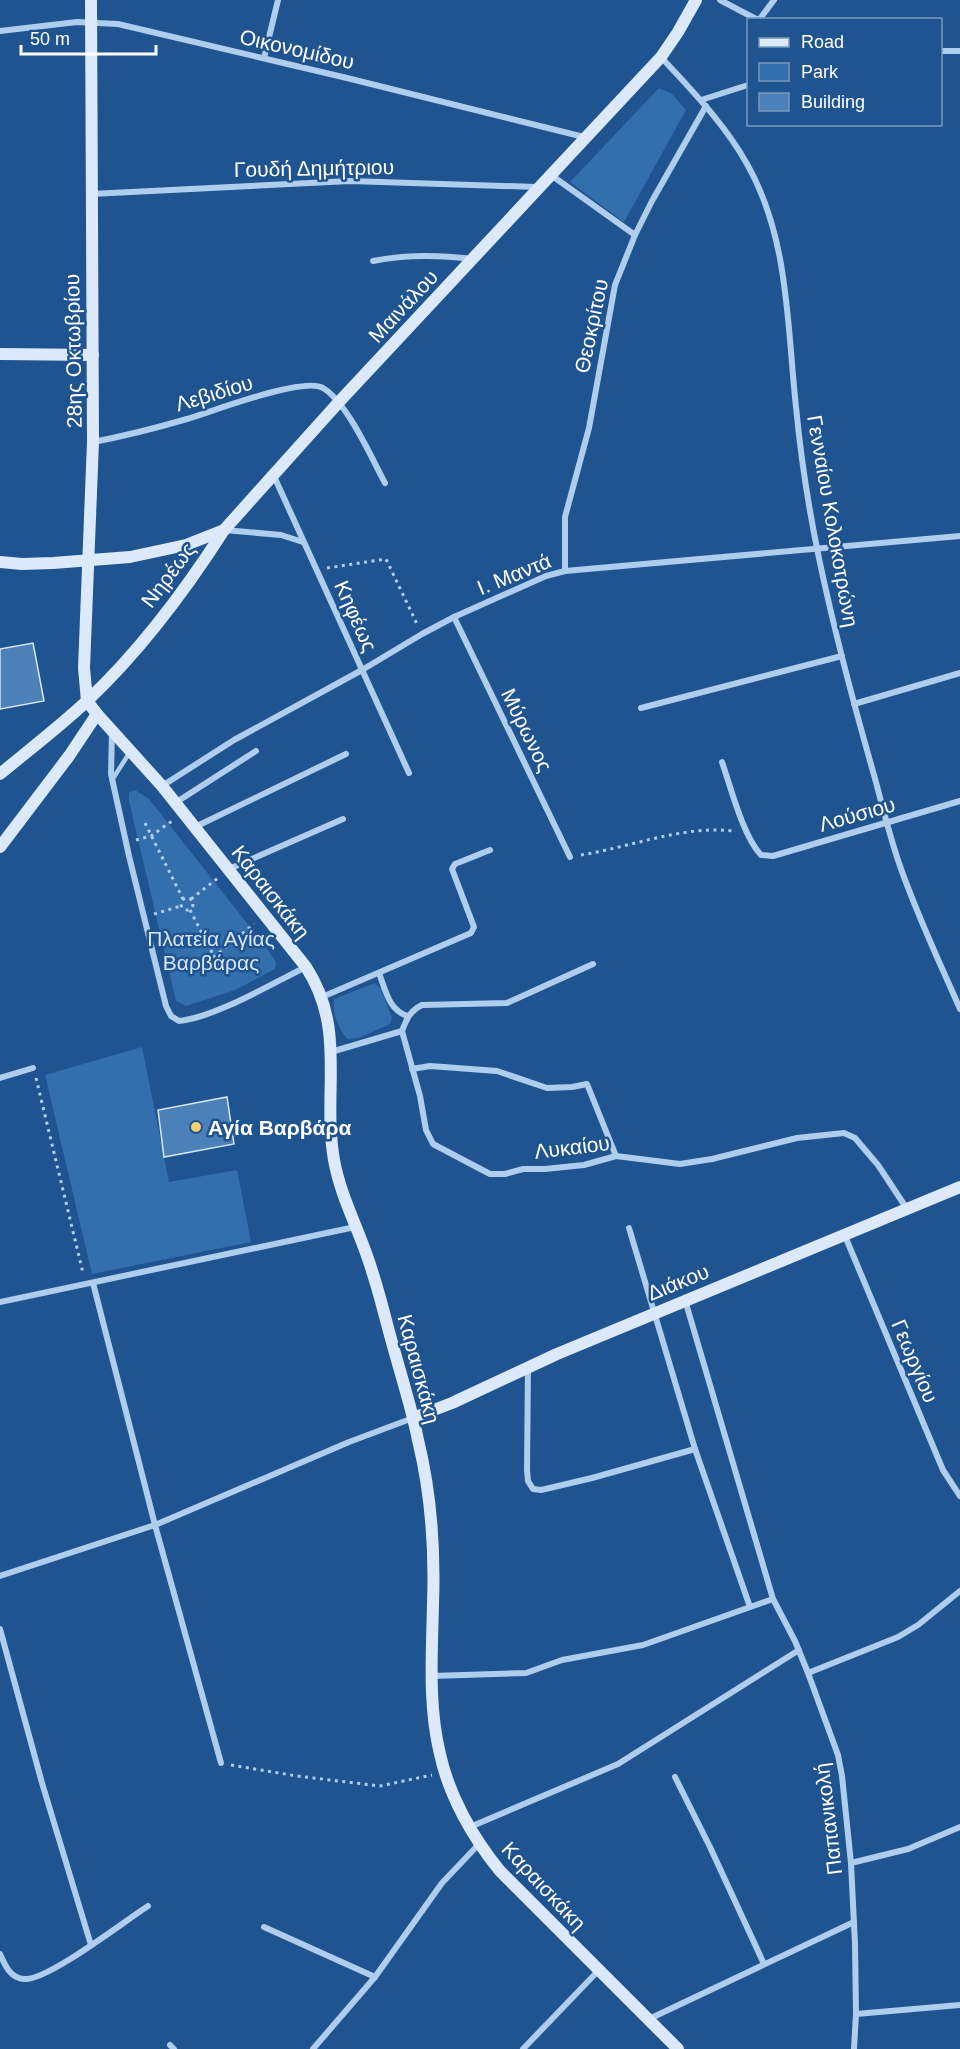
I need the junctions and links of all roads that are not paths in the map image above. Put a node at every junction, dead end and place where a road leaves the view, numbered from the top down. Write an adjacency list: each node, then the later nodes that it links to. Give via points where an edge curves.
1 (91, 0): 8 (street, 28ης Οκτωβρίου)
2 (278, 0): 13 (street)
3 (696, 0): 12 (street, Μαινάλου)
4 (720, 0): 6 (street)
5 (774, 0): 7 (street)
6 (754, 18)
7 (760, 18)
8 (91, 22): 9 (street, Οικονομίδου); 13 (street, Οικονομίδου, via 118,24); 20 (street, 28ης Οκτωβρίου)
9 (0, 31)
10 (942, 51): 11 (street)
11 (960, 51)
12 (661, 57): 15 (street, Γενναίου Κολοκοτρώνη); 17 (street, Μαινάλου)
13 (264, 58): 17 (street, Οικονομίδου)
14 (747, 85): 15 (street)
15 (701, 100): 16 (street, Γενναίου Κολοκοτρώνη)
16 (706, 106): 21 (street, Θεοκρίτου); 33 (street, Γενναίου Κολοκοτρώνη, via 747,164 776,235)
17 (584, 137): 18 (street, Μαινάλου)
18 (551, 174): 19 (street, Μαινάλου); 21 (street)
19 (538, 187): 20 (street, Γουδή Δημήτριου, via 350,181); 22 (street, Μαινάλου)
20 (91, 194): 25 (street, 28ης Οκτωβρίου)
21 (635, 235): 36 (street, Θεοκρίτου, via 615,285 589,428 565,517)
22 (474, 259): 23 (street, via 438,254); 26 (street, Μαινάλου)
23 (374, 261)
24 (0, 354): 25 (street)
25 (93, 355): 27 (street, 28ης Οκτωβρίου)
26 (338, 403): 27 (street, Λεβιδίου, via 324,388 305,385); 28 (street, Μαινάλου); 29 (street)
27 (93, 442): 34 (street, 28ης Οκτωβρίου)
28 (272, 473): 30 (street, Μαινάλου); 32 (street, Κηφέως)
29 (385, 483)
30 (224, 530): 32 (street, via 280,535); 34 (street, Μαινάλου, via 159,552); 41 (street, Νηρέως, via 201,567 133,653)
31 (960, 536): 33 (street, Ι. Μαντά)
32 (303, 542): 39 (street, Κηφέως)
33 (817, 549): 36 (street, Ι. Μαντά); 38 (street, Γενναίου Κολοκοτρώνη)
34 (88, 560): 35 (street, Μαινάλου); 41 (street, 28ης Οκτωβρίου, via 84,668)
35 (0, 562)
36 (565, 571): 37 (street, Ι. Μαντά)
37 (454, 617): 39 (street, Ι. Μαντά); 61 (street, Μύρωνος)
38 (842, 656): 42 (street, Γενναίου Κολοκοτρώνη); 43 (street)
39 (362, 670): 50 (street, Κηφέως); 53 (street, Ι. Μαντά, via 234,740)
40 (960, 673): 42 (street)
41 (87, 700): 44 (street, Καραισκάκη); 51 (street, Νηρέως)
42 (854, 704): 57 (street, Γενναίου Κολοκοτρώνη)
43 (641, 708)
44 (97, 714): 45 (street, Καραισκάκη); 59 (street)
45 (112, 732): 46 (street, Καραισκάκη); 52 (street)
46 (130, 751): 52 (lane); 53 (street, Καραισκάκη)
47 (256, 751): 55 (street)
48 (346, 754): 58 (street)
49 (722, 762): 57 (street, Λούσιου, via 747,832 762,855 772,856)
50 (409, 773)
51 (0, 774)
52 (112, 780): 64 (street, via 157,974 168,1011 175,1020 190,1019 234,1002)
53 (162, 786): 55 (street, Καραισκάκη)
54 (960, 801): 57 (street, Λούσιου)
55 (179, 808): 58 (street, Καραισκάκη)
56 (343, 819): 62 (street)
57 (887, 823): 67 (street, Γενναίου Κολοκοτρώνη, via 907,884)
58 (195, 827): 62 (street, Καραισκάκη)
59 (0, 847)
60 (490, 850): 65 (street, via 455,864 452,870 474,927 471,933)
61 (570, 857)
62 (228, 870): 64 (street, Καραισκάκη)
63 (593, 964): 68 (street, via 507,1003 422,1005)
64 (306, 967): 66 (street, Καραισκάκη)
65 (379, 973): 66 (street); 68 (street, via 394,1009)
66 (322, 997): 70 (street, Καραισκάκη)
67 (960, 1009)
68 (408, 1016): 69 (street)
69 (402, 1031): 70 (street); 72 (street, Λυκαίου)
70 (330, 1052): 77 (street, Καραισκάκη, via 333,1156)
71 (33, 1068): 73 (street)
72 (412, 1069): 74 (street, via 430,1066 497,1071 547,1088 587,1084); 74 (street, Λυκαίου, via 433,1144 490,1174 584,1165)
73 (0, 1078)
74 (616, 1156): 76 (street, Λυκαίου, via 680,1164 797,1138 844,1133 855,1138 878,1165)
75 (960, 1187): 76 (street, Διάκου)
76 (907, 1210): 79 (street, Διάκου)
77 (356, 1227): 80 (street); 85 (street, Καραισκάκη, via 372,1269)
78 (629, 1228): 83 (street)
79 (845, 1236): 81 (street, Διάκου); 87 (street, Γεωργίου, via 943,1470)
80 (89, 1284): 82 (street); 88 (street)
81 (685, 1300): 83 (street, Διάκου); 91 (street, Παπανικολή)
82 (0, 1302)
83 (654, 1312): 84 (street, Διάκου); 86 (street)
84 (528, 1367): 85 (street, Διάκου); 86 (street, via 527,1468 534,1490)
85 (413, 1418): 88 (street); 97 (street, Καραισκάκη, via 433,1531)
86 (695, 1449): 92 (street)
87 (960, 1496)
88 (155, 1526): 89 (street); 98 (street)
89 (0, 1576)
90 (960, 1591): 96 (street, via 898,1637)
91 (773, 1599): 92 (street); 95 (street, Παπανικολή)
92 (750, 1607): 97 (street, via 643,1645 562,1659 526,1672)
93 (0, 1629): 94 (street)
94 (2, 1644): 107 (street)
95 (799, 1650): 96 (street, Παπανικολή); 100 (street, via 618,1764)
96 (808, 1673): 103 (street, Παπανικολή, via 838,1755)
97 (431, 1676): 100 (street, Καραισκάκη, via 434,1725 444,1770)
98 (221, 1763)
99 (675, 1777): 109 (street)
100 (470, 1827): 102 (street, Καραισκάκη)
101 (960, 1827): 103 (street, via 908,1849)
102 (480, 1843): 110 (street, Καραισκάκη, via 500,1871); 111 (street, via 442,1883)
103 (851, 1863): 105 (street, Παπανικολή)
104 (148, 1906): 107 (street)
105 (854, 1922): 109 (street); 113 (street, Παπανικολή)
106 (264, 1926): 111 (street)
107 (91, 1945): 108 (street, via 28,1980 13,1974)
108 (0, 1954)
109 (764, 1964): 114 (street)
110 (598, 1971): 114 (street, Καραισκάκη); 116 (street)
111 (375, 1977): 115 (street)
112 (960, 2005): 113 (street)
113 (856, 2014): 118 (street, Παπανικολή)
114 (647, 2020): 117 (street, Καραισκάκη)
115 (317, 2047)
116 (523, 2049)
117 (678, 2049)
118 (854, 2049)

